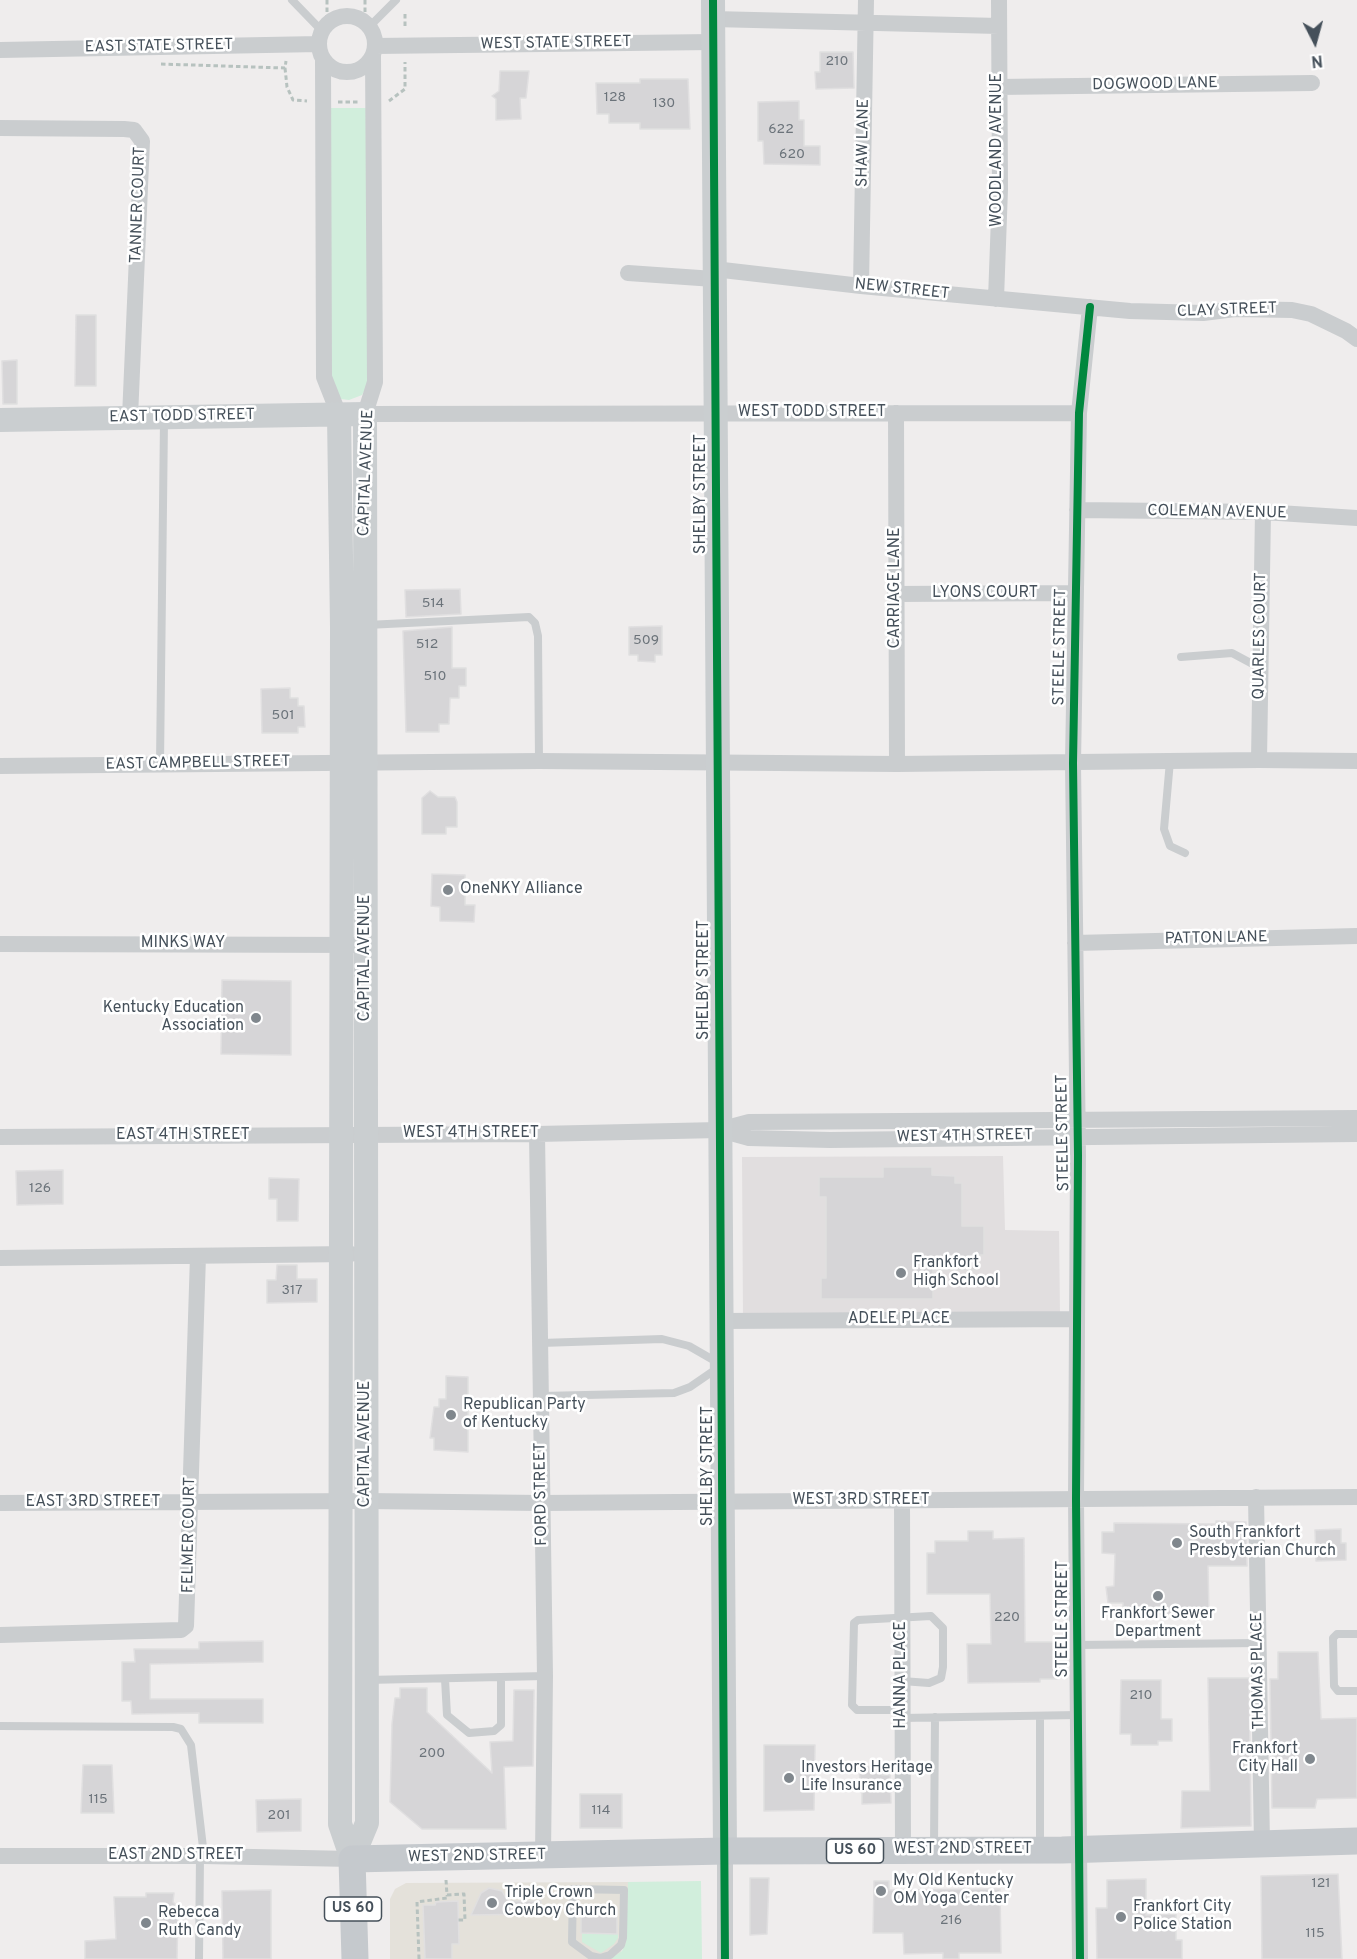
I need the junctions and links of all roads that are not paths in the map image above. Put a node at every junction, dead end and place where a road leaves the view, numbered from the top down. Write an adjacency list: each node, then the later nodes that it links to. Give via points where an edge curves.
1 (292, 0): 9 (lane)
2 (396, 0): 8 (lane)
3 (866, 0): 6 (street, SHAW LANE)
4 (999, 0): 7 (street, WOODLAND AVENUE)
5 (713, 20): 6 (street, WEST STATE STREET); 11 (street, WEST STATE STREET); 16 (main road, SHELBY STREET)
6 (866, 22): 7 (street, WEST STATE STREET); 17 (street, SHAW LANE)
7 (999, 26): 13 (street, WOODLAND AVENUE)
8 (369, 27): 9 (street, via 350,16 334,20); 11 (street, CAPITAL AVENUE)
9 (323, 40): 10 (street, EAST STATE STREET); 11 (street, via 328,66 344,73 361,69); 25 (street, CAPITAL AVENUE, via 324,377)
10 (0, 50)
11 (374, 51): 24 (street, CAPITAL AVENUE, via 375,382)
12 (1312, 83): 13 (street, DOGWOOD LANE)
13 (998, 87): 18 (street, WOODLAND AVENUE)
14 (0, 128): 26 (street, TANNER COURT, via 124,129 134,130 142,141)
15 (628, 273): 16 (street, NEW STREET)
16 (714, 274): 17 (street, NEW STREET); 21 (main road, SHELBY STREET)
17 (861, 286): 18 (street, NEW STREET)
18 (996, 300): 19 (street, NEW STREET)
19 (1090, 307): 20 (street, CLAY STREET, via 1164,313 1292,310 1311,314); 23 (street, STEELE STREET)
20 (1357, 339)
21 (715, 413): 22 (street, WEST TODD STREET); 24 (street, WEST TODD STREET); 42 (main road, SHELBY STREET)
22 (896, 413): 23 (street, WEST TODD STREET); 33 (street, CARRIAGE LANE)
23 (1079, 413): 29 (street, STEELE STREET)
24 (365, 414): 25 (main road, EAST TODD STREET); 34 (main road, CAPITAL AVENUE)
25 (339, 415): 27 (main road, EAST TODD STREET); 34 (main road, CAPITAL AVENUE)
26 (130, 417): 27 (main road, EAST TODD STREET); 28 (main road, EAST TODD STREET)
27 (165, 417): 44 (lane)
28 (0, 420)
29 (1077, 510): 30 (street, COLEMAN AVENUE); 32 (street, STEELE STREET)
30 (1263, 512): 31 (street, COLEMAN AVENUE); 36 (street, QUARLES COURT)
31 (1357, 519)
32 (1075, 593): 33 (street, LYONS COURT); 43 (street, STEELE STREET)
33 (895, 594): 45 (street, CARRIAGE LANE)
34 (353, 626): 39 (lane, via 529,617 535,623 537,636); 41 (main road, CAPITAL AVENUE)
35 (1181, 657): 36 (lane, via 1232,653)
36 (1261, 668): 38 (street, QUARLES COURT)
37 (1170, 760): 38 (street, EAST CAMPBELL STREET); 43 (street, EAST CAMPBELL STREET); 47 (lane, via 1164,829 1170,846)
38 (1259, 760): 40 (street, EAST CAMPBELL STREET)
39 (539, 761): 41 (street, EAST CAMPBELL STREET); 42 (street, EAST CAMPBELL STREET)
40 (1357, 761)
41 (353, 762): 44 (street, EAST CAMPBELL STREET); 51 (main road, CAPITAL AVENUE)
42 (718, 762): 45 (street, EAST CAMPBELL STREET); 54 (main road, SHELBY STREET)
43 (1073, 763): 45 (street, EAST CAMPBELL STREET); 49 (street, STEELE STREET)
44 (160, 764): 46 (street, EAST CAMPBELL STREET)
45 (897, 764)
46 (0, 766)
47 (1185, 853)
48 (1357, 936): 49 (street, PATTON LANE)
49 (1075, 943): 53 (street, STEELE STREET)
50 (0, 944): 51 (street, MINKS WAY)
51 (354, 945): 55 (main road, CAPITAL AVENUE); 58 (main road, CAPITAL AVENUE)
52 (1357, 1118): 53 (street, WEST 4TH STREET)
53 (1077, 1127): 54 (street, WEST 4TH STREET, via 819,1139 749,1138); 57 (street, WEST 4TH STREET); 64 (street, STEELE STREET)
54 (719, 1130): 56 (street, WEST 4TH STREET); 65 (main road, SHELBY STREET)
55 (366, 1134): 56 (street, WEST 4TH STREET); 58 (street, EAST 4TH STREET); 61 (main road, CAPITAL AVENUE)
56 (537, 1134): 66 (street, FORD STREET)
57 (1357, 1134)
58 (340, 1136): 59 (street, EAST 4TH STREET); 60 (main road, CAPITAL AVENUE)
59 (0, 1137)
60 (341, 1254): 61 (street); 62 (street); 73 (main road, CAPITAL AVENUE)
61 (367, 1254): 74 (main road, CAPITAL AVENUE)
62 (198, 1256): 63 (street); 75 (street, FELMER COURT)
63 (0, 1258)
64 (1077, 1319): 65 (street, ADELE PLACE); 71 (street, STEELE STREET)
65 (721, 1321): 67 (main road, SHELBY STREET)
66 (541, 1342): 67 (lane, via 662,1339 689,1346); 68 (street, FORD STREET)
67 (722, 1365): 68 (lane, via 674,1393); 76 (main road, SHELBY STREET)
68 (541, 1396): 78 (street, FORD STREET)
69 (1256, 1497): 70 (street, WEST 3RD STREET); 71 (street, WEST 3RD STREET); 82 (street, THOMAS PLACE)
70 (1357, 1497)
71 (1076, 1499): 72 (street, WEST 3RD STREET); 83 (street, STEELE STREET)
72 (902, 1500): 76 (street, WEST 3RD STREET); 79 (street, HANNA PLACE)
73 (340, 1501): 74 (street, EAST 3RD STREET); 75 (street, EAST 3RD STREET); 87 (main road, CAPITAL AVENUE)
74 (365, 1501): 78 (street, WEST 3RD STREET); 87 (main road, CAPITAL AVENUE)
75 (191, 1502): 77 (street, EAST 3RD STREET); 81 (street, FELMER COURT, via 189,1617 181,1630)
76 (722, 1502): 78 (street, WEST 3RD STREET); 101 (main road, SHELBY STREET)
77 (0, 1503)
78 (541, 1503): 85 (street, FORD STREET)
79 (902, 1617): 88 (street, HANNA PLACE); 88 (lane, via 931,1616 943,1628 940,1678 929,1683); 90 (lane, via 858,1620 852,1626 852,1704 857,1710)
80 (1357, 1634): 89 (lane, via 1337,1634 1333,1638 1335,1689)
81 (0, 1635)
82 (1259, 1643): 83 (lane); 96 (street, THOMAS PLACE)
83 (1077, 1645): 91 (street, STEELE STREET)
84 (501, 1677): 85 (lane); 86 (lane); 86 (lane, via 501,1725 494,1731 469,1733 447,1715)
85 (545, 1677): 102 (street, FORD STREET)
86 (445, 1679): 87 (lane)
87 (352, 1680): 105 (main road, CAPITAL AVENUE, via 367,1823)
88 (902, 1682): 90 (street, HANNA PLACE)
89 (1357, 1691)
90 (902, 1714): 93 (lane); 97 (street, HANNA PLACE)
91 (1078, 1715): 92 (lane); 100 (street, STEELE STREET)
92 (1040, 1716): 93 (lane); 99 (lane)
93 (935, 1717): 98 (lane)
94 (0, 1726): 104 (lane, via 181,1729 191,1745)
95 (1357, 1841): 96 (main road, WEST 2ND STREET / US 60)
96 (1262, 1844): 100 (main road, WEST 2ND STREET / US 60)
97 (903, 1850): 98 (main road, WEST 2ND STREET / US 60); 101 (main road, WEST 2ND STREET / US 60)
98 (934, 1850): 99 (main road, WEST 2ND STREET / US 60)
99 (1040, 1850): 100 (main road, WEST 2ND STREET / US 60)
100 (1079, 1850): 110 (street, STEELE STREET)
101 (725, 1851): 102 (main road, WEST 2ND STREET / US 60); 109 (street, SHELBY STREET)
102 (543, 1855): 105 (main road, WEST 2ND STREET / US 60)
103 (0, 1856): 104 (street, EAST 2ND STREET)
104 (202, 1856): 105 (street, EAST 2ND STREET); 107 (lane)
105 (352, 1859): 108 (main road, CAPITAL AVENUE / US 60)
106 (590, 1890): 106 (lane, via 573,1889 572,1942 600,1958 616,1950 623,1938 624,1890)
107 (199, 1959)
108 (355, 1959)
109 (725, 1959)
110 (1080, 1959)

